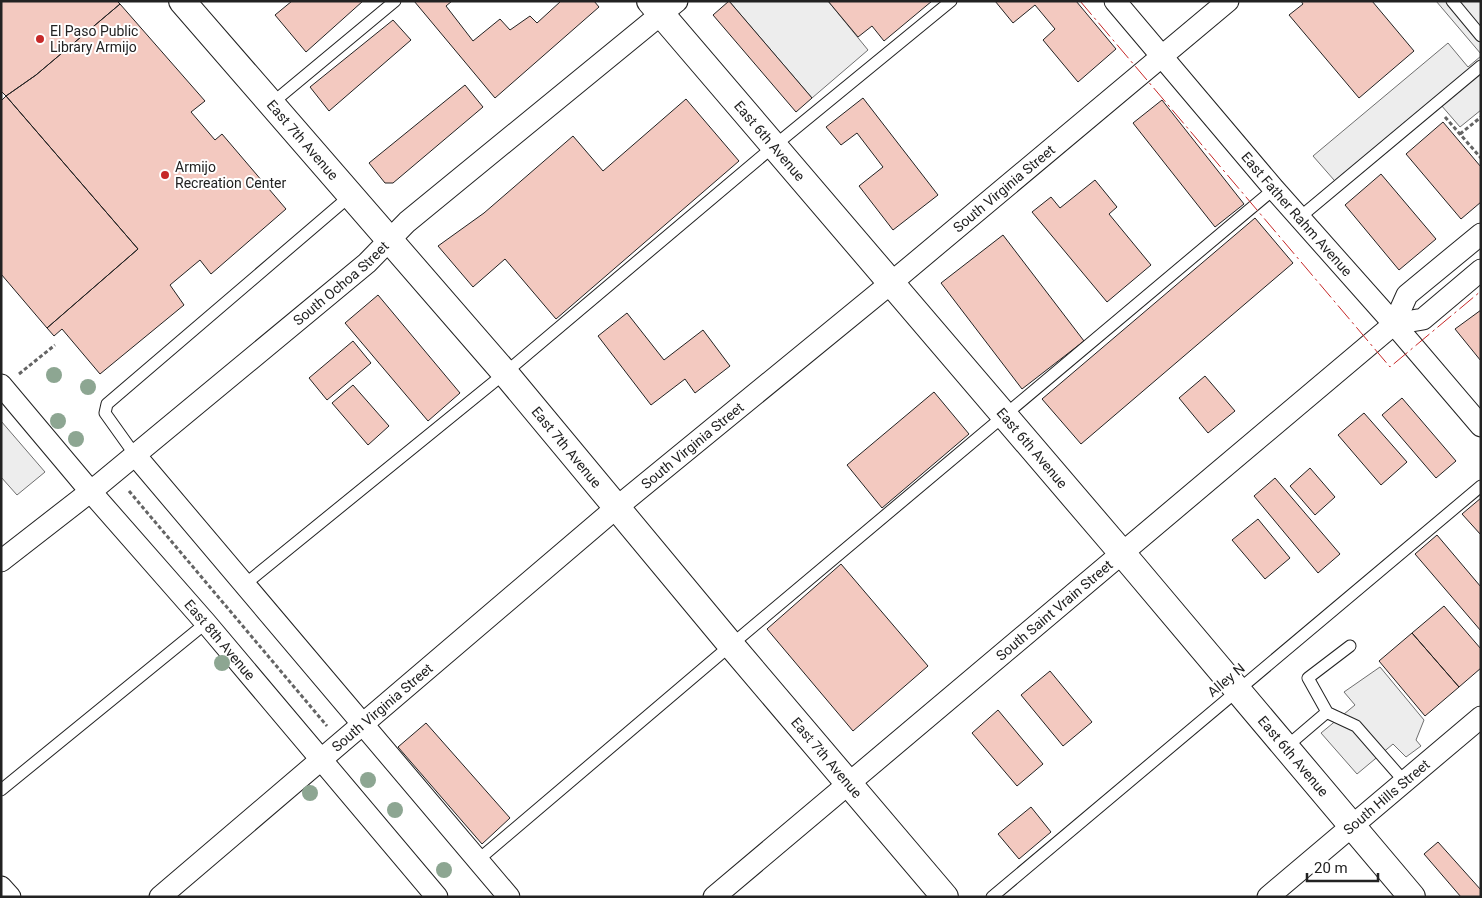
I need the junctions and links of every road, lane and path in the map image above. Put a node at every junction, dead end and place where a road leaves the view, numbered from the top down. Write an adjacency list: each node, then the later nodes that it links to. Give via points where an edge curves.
1 (182, 1): 11 (street, East 7th Avenue)
2 (395, 1): 11 (lane)
3 (951, 1): 15 (lane)
4 (1115, 1): 9 (street, East Father Rahm Avenue)
5 (1228, 1): 9 (street, South Virginia Street)
6 (1452, 1): 8 (lane)
7 (663, 6): 15 (street, East 6th Avenue); 21 (street, South Ochoa Street)
8 (1481, 36)
9 (1161, 57): 17 (street, East Father Rahm Avenue); 23 (street, South Virginia Street)
10 (1481, 66): 19 (lane)
11 (271, 104): 18 (street, East 7th Avenue)
12 (1442, 116): 14 (path)
13 (1481, 117): 14 (path)
14 (1460, 134): 16 (path)
15 (774, 146): 23 (street, East 6th Avenue); 26 (lane)
16 (1481, 158)
17 (1274, 189): 19 (street, East Father Rahm Avenue); 28 (lane)
18 (350, 196): 21 (street, East 7th Avenue); 30 (lane, via 107,404 105,413)
19 (1299, 218): 24 (street, East Father Rahm Avenue)
20 (1481, 234): 24 (street, South Saint Vrain Street, via 1407,295)
21 (388, 241): 26 (street, East 7th Avenue); 30 (street, South Ochoa Street, via 367,263)
22 (1481, 270): 24 (street, South Saint Vrain Street, via 1423,318)
23 (891, 283): 28 (street, East 6th Avenue); 34 (street, South Virginia Street)
24 (1394, 324): 29 (street, East Father Rahm Avenue); 35 (street, South Saint Vrain Street)
25 (55, 345): 27 (path)
26 (505, 373): 34 (street, East 7th Avenue); 37 (lane)
27 (8, 381): 33 (street, East 8th Avenue)
28 (1004, 417): 35 (street, East 6th Avenue); 39 (lane)
29 (1481, 426)
30 (135, 455): 33 (street, South Ochoa Street); 37 (street)
31 (1481, 486): 41 (lane, Alley N)
32 (129, 491): 45 (path)
33 (91, 492): 36 (street, South Ochoa Street); 38 (street, East 8th Avenue)
34 (616, 508): 39 (street, East 7th Avenue); 44 (street, South Virginia Street)
35 (1122, 553): 41 (street, East 6th Avenue); 49 (street, South Saint Vrain Street)
36 (1, 561)
37 (244, 585): 44 (street)
38 (206, 623): 47 (street, East 8th Avenue); 50 (lane)
39 (731, 645): 49 (street, East 7th Avenue); 52 (lane)
40 (1350, 646): 42 (lane, via 1308,678)
41 (1237, 690): 46 (street, East 6th Avenue); 60 (lane, Alley N)
42 (1326, 712): 46 (lane); 48 (lane, via 1356,726)
43 (1481, 717): 48 (street, South Hills Street)
44 (363, 724): 47 (street, South Virginia Street); 52 (street)
45 (328, 727)
46 (1286, 748): 51 (street, East 6th Avenue)
47 (320, 760): 54 (street, East 8th Avenue); 56 (street, South Virginia Street)
48 (1404, 781): 51 (street, South Hills Street)
49 (847, 784): 58 (street, South Saint Vrain Street); 59 (street, East 7th Avenue)
50 (1, 790)
51 (1352, 825): 61 (street, South Hills Street); 62 (street, East 6th Avenue)
52 (478, 860): 57 (street)
53 (1, 887): 55 (street)
54 (435, 896)
55 (10, 897)
56 (160, 897)
57 (509, 897)
58 (714, 897)
59 (945, 897)
60 (992, 897)
61 (1268, 897)
62 (1412, 897)

